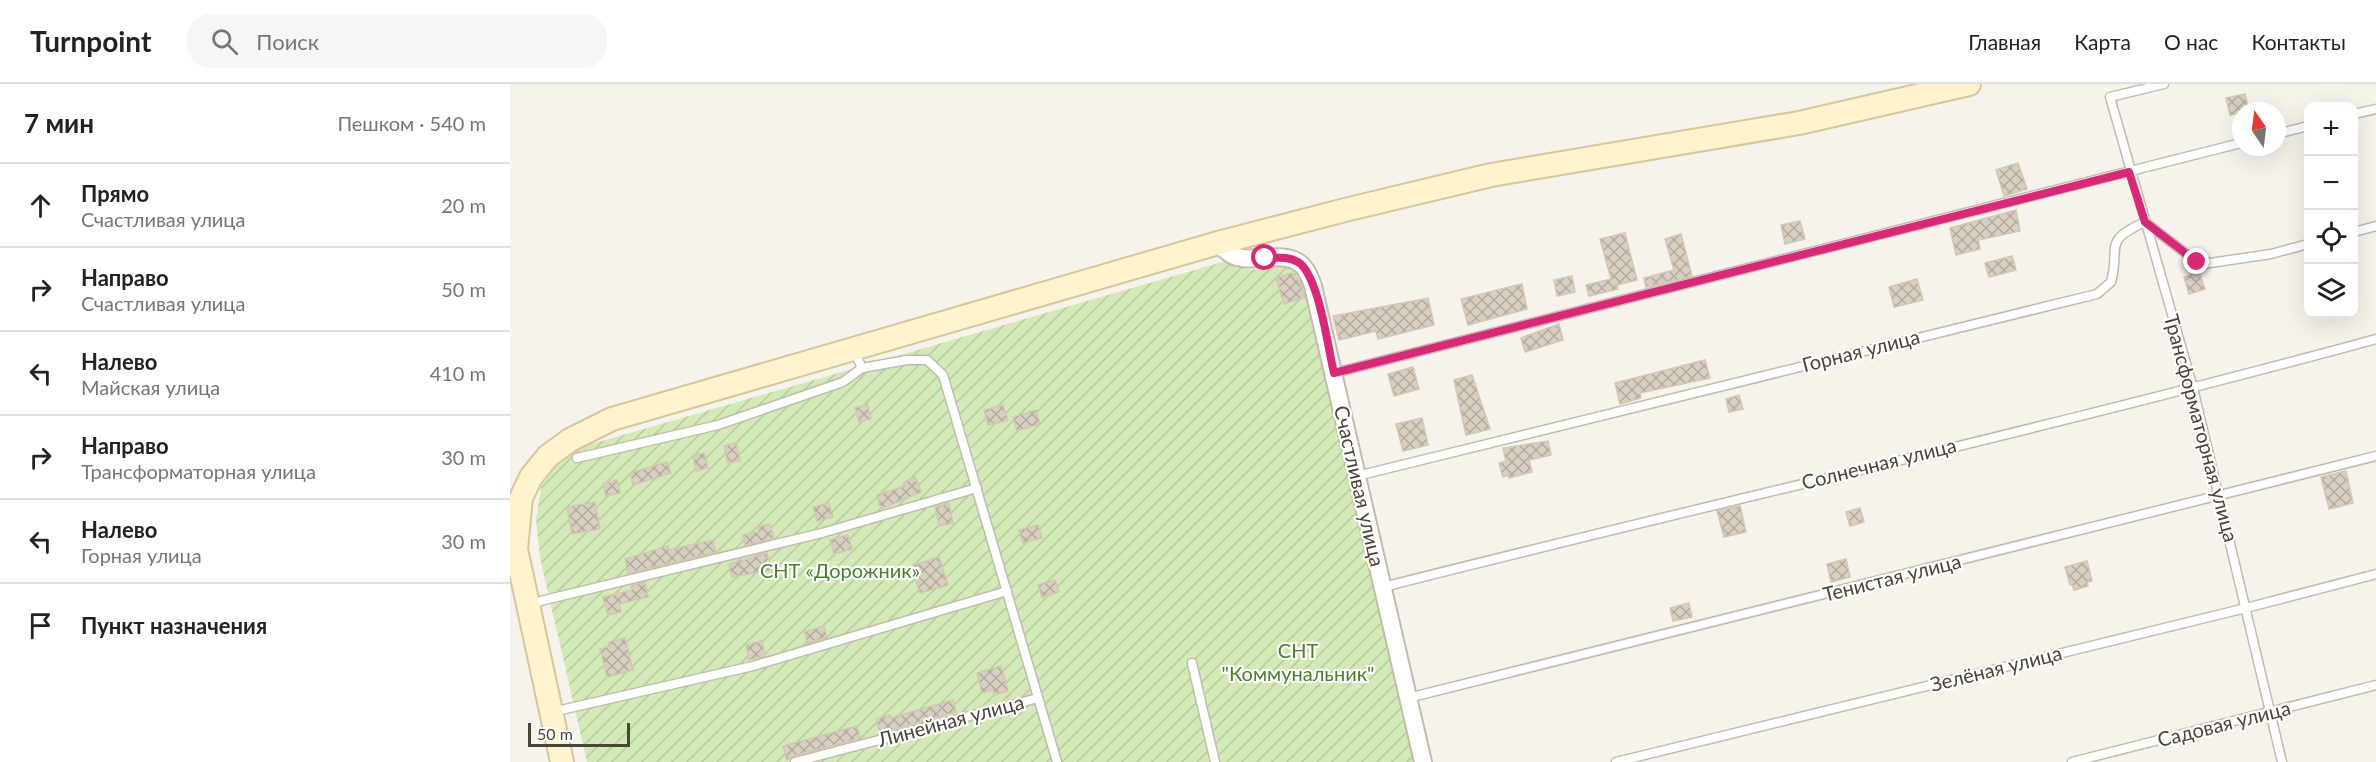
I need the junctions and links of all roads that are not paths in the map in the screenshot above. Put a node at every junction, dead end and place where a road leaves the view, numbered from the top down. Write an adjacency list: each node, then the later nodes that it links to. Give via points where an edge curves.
1 (1969, 84): 12 (main road, via 1799,123 1491,175)
2 (2164, 84): 8 (lane, Трансформаторная улица, via 2110,97)
3 (2376, 109): 4 (lane)
4 (2358, 113)
5 (2304, 127): 6 (lane)
6 (2286, 132)
7 (2232, 145): 8 (lane)
8 (2129, 172): 9 (lane, Трансформаторная улица); 17 (lane)
9 (2145, 222): 13 (lane, via 2203,264); 18 (lane, Трансформаторная улица); 21 (lane, Горная улица, via 2125,231 2113,246 2112,282 2097,294)
10 (2376, 226): 11 (lane)
11 (2358, 231)
12 (1218, 243): 15 (main road); 17 (street, Счастливая улица, via 1229,254 1241,258 1286,258 1305,268)
13 (2304, 245)
14 (2376, 339): 18 (lane, Солнечная улица)
15 (853, 348): 16 (lane); 27 (main road, via 612,419 548,456 521,498 516,549)
16 (862, 368): 20 (lane, via 843,382 718,425); 22 (lane, via 927,360 943,375)
17 (1334, 373): 21 (street, Счастливая улица)
18 (2193, 388): 23 (lane, Трансформаторная улица); 25 (lane, Солнечная улица)
19 (2376, 456): 23 (lane, Тенистая улица)
20 (577, 458)
21 (1357, 476): 25 (street, Счастливая улица)
22 (977, 488): 26 (lane); 27 (lane, via 822,534)
23 (2221, 497): 28 (lane, Трансформаторная улица); 32 (lane, Тенистая улица)
24 (2376, 574): 28 (lane, Зелёная улица)
25 (1383, 587): 32 (street, Счастливая улица)
26 (1007, 591): 31 (lane); 33 (lane, via 753,666)
27 (528, 604): 33 (main road)
28 (2246, 608): 34 (lane, Трансформаторная улица); 40 (lane, Зелёная улица)
29 (1192, 663): 38 (lane)
30 (2376, 685): 34 (lane, Садовая улица)
31 (1038, 698): 36 (lane, Линейная улица); 37 (lane)
32 (1408, 698): 39 (street, Счастливая улица)
33 (551, 712): 35 (main road)
34 (2269, 712): 41 (lane, Садовая улица); 42 (lane, Трансформаторная улица)
35 (562, 762)
36 (795, 762)
37 (1057, 762)
38 (1215, 762)
39 (1423, 762)
40 (1616, 762)
41 (2072, 762)
42 (2282, 762)

